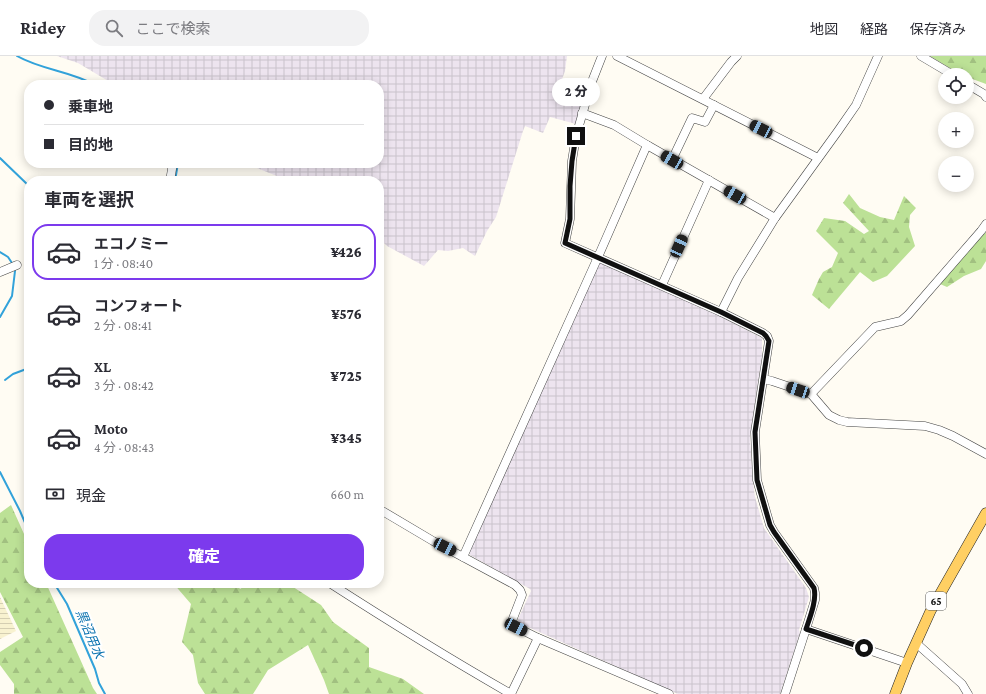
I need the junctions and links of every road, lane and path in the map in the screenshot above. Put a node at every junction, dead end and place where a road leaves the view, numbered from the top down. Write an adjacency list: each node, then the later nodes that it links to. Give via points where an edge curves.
1 (602, 56): 11 (street)
2 (617, 56): 9 (street)
3 (737, 56): 9 (street)
4 (921, 56): 6 (street)
5 (875, 57): 13 (street, via 856,105)
6 (941, 68)
7 (974, 88): 8 (street)
8 (986, 97)
9 (703, 99): 10 (street)
10 (714, 105): 13 (street); 14 (street, via 705,122 692,118)
11 (582, 113): 12 (street, via 614,125); 18 (street, via 572,161 570,219 565,243)
12 (647, 145): 14 (street); 18 (street)
13 (818, 158): 16 (street)
14 (672, 160): 15 (street)
15 (709, 180): 16 (street); 21 (street)
16 (775, 218): 22 (street, via 738,278)
17 (986, 224): 24 (street, via 908,315 901,321 875,327)
18 (598, 257): 21 (street); 28 (street)
19 (17, 265): 20 (street)
20 (0, 272)
21 (662, 285): 22 (street)
22 (721, 312): 23 (street, via 766,336 769,341)
23 (764, 379): 24 (street); 30 (street, via 755,432 757,480 770,525 814,588 815,600)
24 (810, 394): 25 (street, via 825,412 839,420 925,426 953,436)
25 (986, 454)
26 (384, 512): 28 (street)
27 (986, 512): 32 (main road, 65, via 936,600)
28 (463, 557): 31 (street, via 520,590 522,595 512,621 514,626)
29 (337, 588): 34 (street)
30 (806, 629): 33 (street); 36 (street)
31 (538, 638): 34 (street); 35 (street)
32 (916, 643): 33 (main road, 65); 38 (street, via 962,684)
33 (907, 663): 37 (main road, 65)
34 (511, 694)
35 (669, 694)
36 (785, 694)
37 (895, 694)
38 (968, 694)

